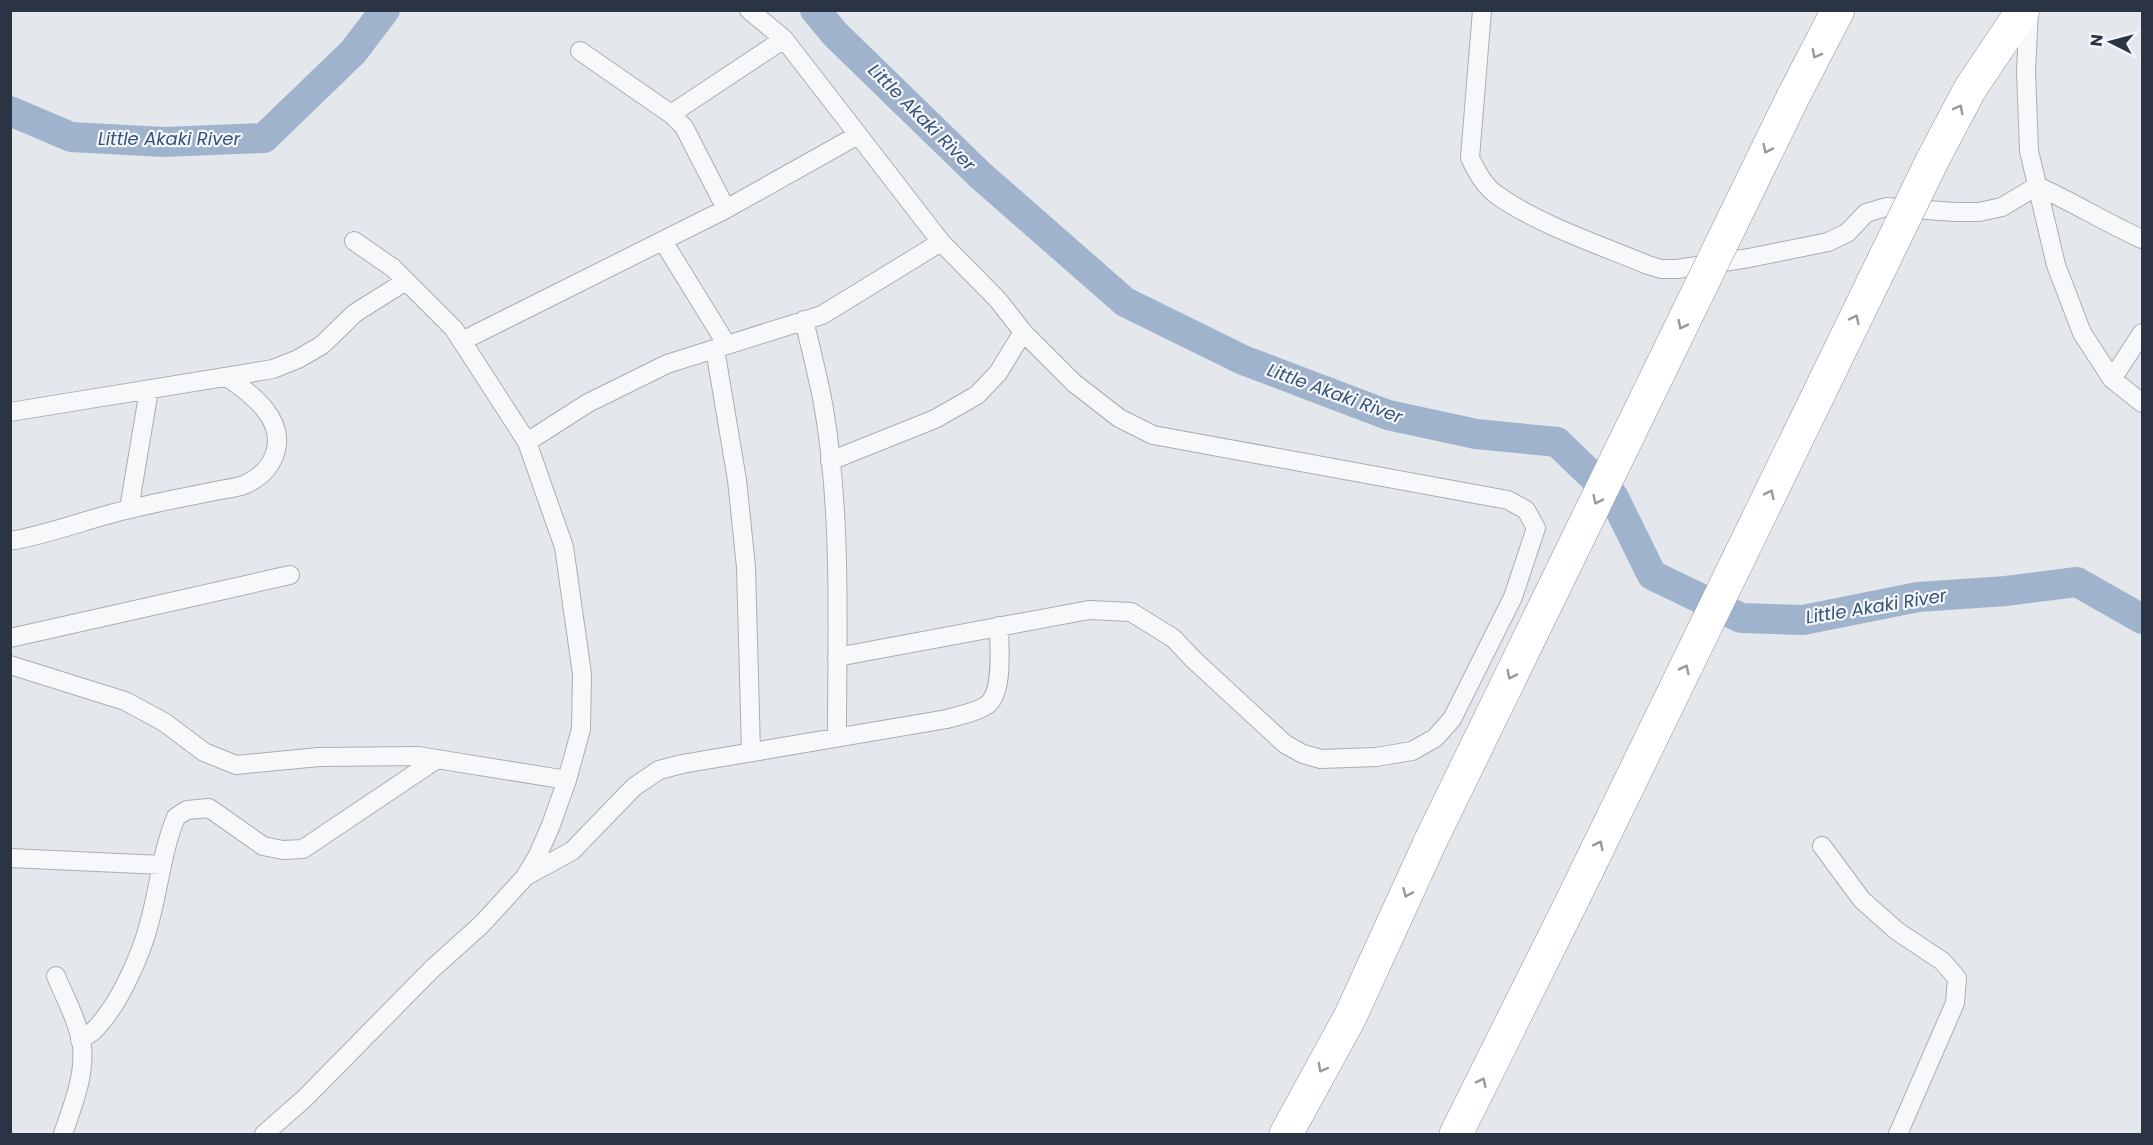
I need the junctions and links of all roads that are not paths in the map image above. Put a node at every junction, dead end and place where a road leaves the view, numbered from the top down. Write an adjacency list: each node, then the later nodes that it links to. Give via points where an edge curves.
1 (749, 10): 6 (street)
2 (1482, 10): 10 (street, via 1470,158 1480,179 1496,195 1539,219 1648,265 1677,269 1828,242 1847,233 1866,213 1886,207 1979,212 2002,207)
3 (1838, 10): 48 (highway, one-way to 48, bridge, via 1431,840 1350,1017)
4 (2023, 10): 49 (highway, one-way to 4, bridge, via 1932,161 1970,88)
5 (2029, 10): 10 (street, via 2029,151)
6 (784, 39): 8 (street); 9 (street)
7 (580, 51): 8 (street)
8 (670, 114): 11 (street, via 684,127)
9 (858, 135): 11 (street); 15 (street)
10 (2037, 186): 12 (street); 23 (street, via 2056,265 2078,323)
11 (726, 209): 14 (street)
12 (2142, 239)
13 (354, 241): 16 (street)
14 (663, 241): 20 (street); 21 (street)
15 (941, 242): 17 (street, via 822,315); 18 (street, via 998,300)
16 (406, 281): 20 (street); 22 (street, via 355,313 322,345 298,359 273,369)
17 (804, 320): 21 (street); 28 (street, via 824,409)
18 (1023, 332): 28 (street, via 998,373 977,395 935,419); 32 (street, via 1074,383 1119,418 1153,435 1508,500 1527,510 1536,528 1513,597 1452,719 1435,738 1412,751 1321,759 1303,754 1285,744 1173,638 1131,612 1089,610)
19 (2142, 333): 23 (street)
20 (462, 341): 27 (street)
21 (721, 347): 27 (street, via 668,364 588,403); 37 (street, via 746,567)
22 (227, 376): 24 (street); 29 (street, via 245,389 276,426 278,447 272,463 245,484)
23 (2112, 379): 25 (street)
24 (148, 390): 26 (street); 29 (street)
25 (2142, 403)
26 (10, 412)
27 (527, 441): 39 (street, via 564,547 582,674 581,729)
28 (830, 461): 34 (street)
29 (129, 509): 30 (street)
30 (10, 541)
31 (290, 575): 33 (street)
32 (999, 626): 34 (street); 36 (street, via 999,674 990,703 975,712 946,719)
33 (10, 638)
34 (837, 657): 36 (street)
35 (10, 665): 38 (street, via 125,700 164,722 204,752 236,765 319,756)
36 (837, 737): 37 (street)
37 (751, 752): 43 (street, via 659,771 634,787 573,851)
38 (437, 759): 39 (street); 42 (street, via 303,849 263,846 209,808 187,810 176,817)
39 (567, 780): 43 (street, via 537,857)
40 (1822, 846): 50 (street, via 1862,900 1897,931 1942,961 1957,978 1955,1003)
41 (10, 858): 42 (street)
42 (162, 865): 45 (street, via 149,925 132,968 98,1027)
43 (525, 876): 47 (street, via 482,924)
44 (56, 976): 45 (street)
45 (80, 1040): 46 (street, via 82,1067)
46 (63, 1134)
47 (264, 1134)
48 (1286, 1134)
49 (1456, 1134)
50 (1898, 1134)

